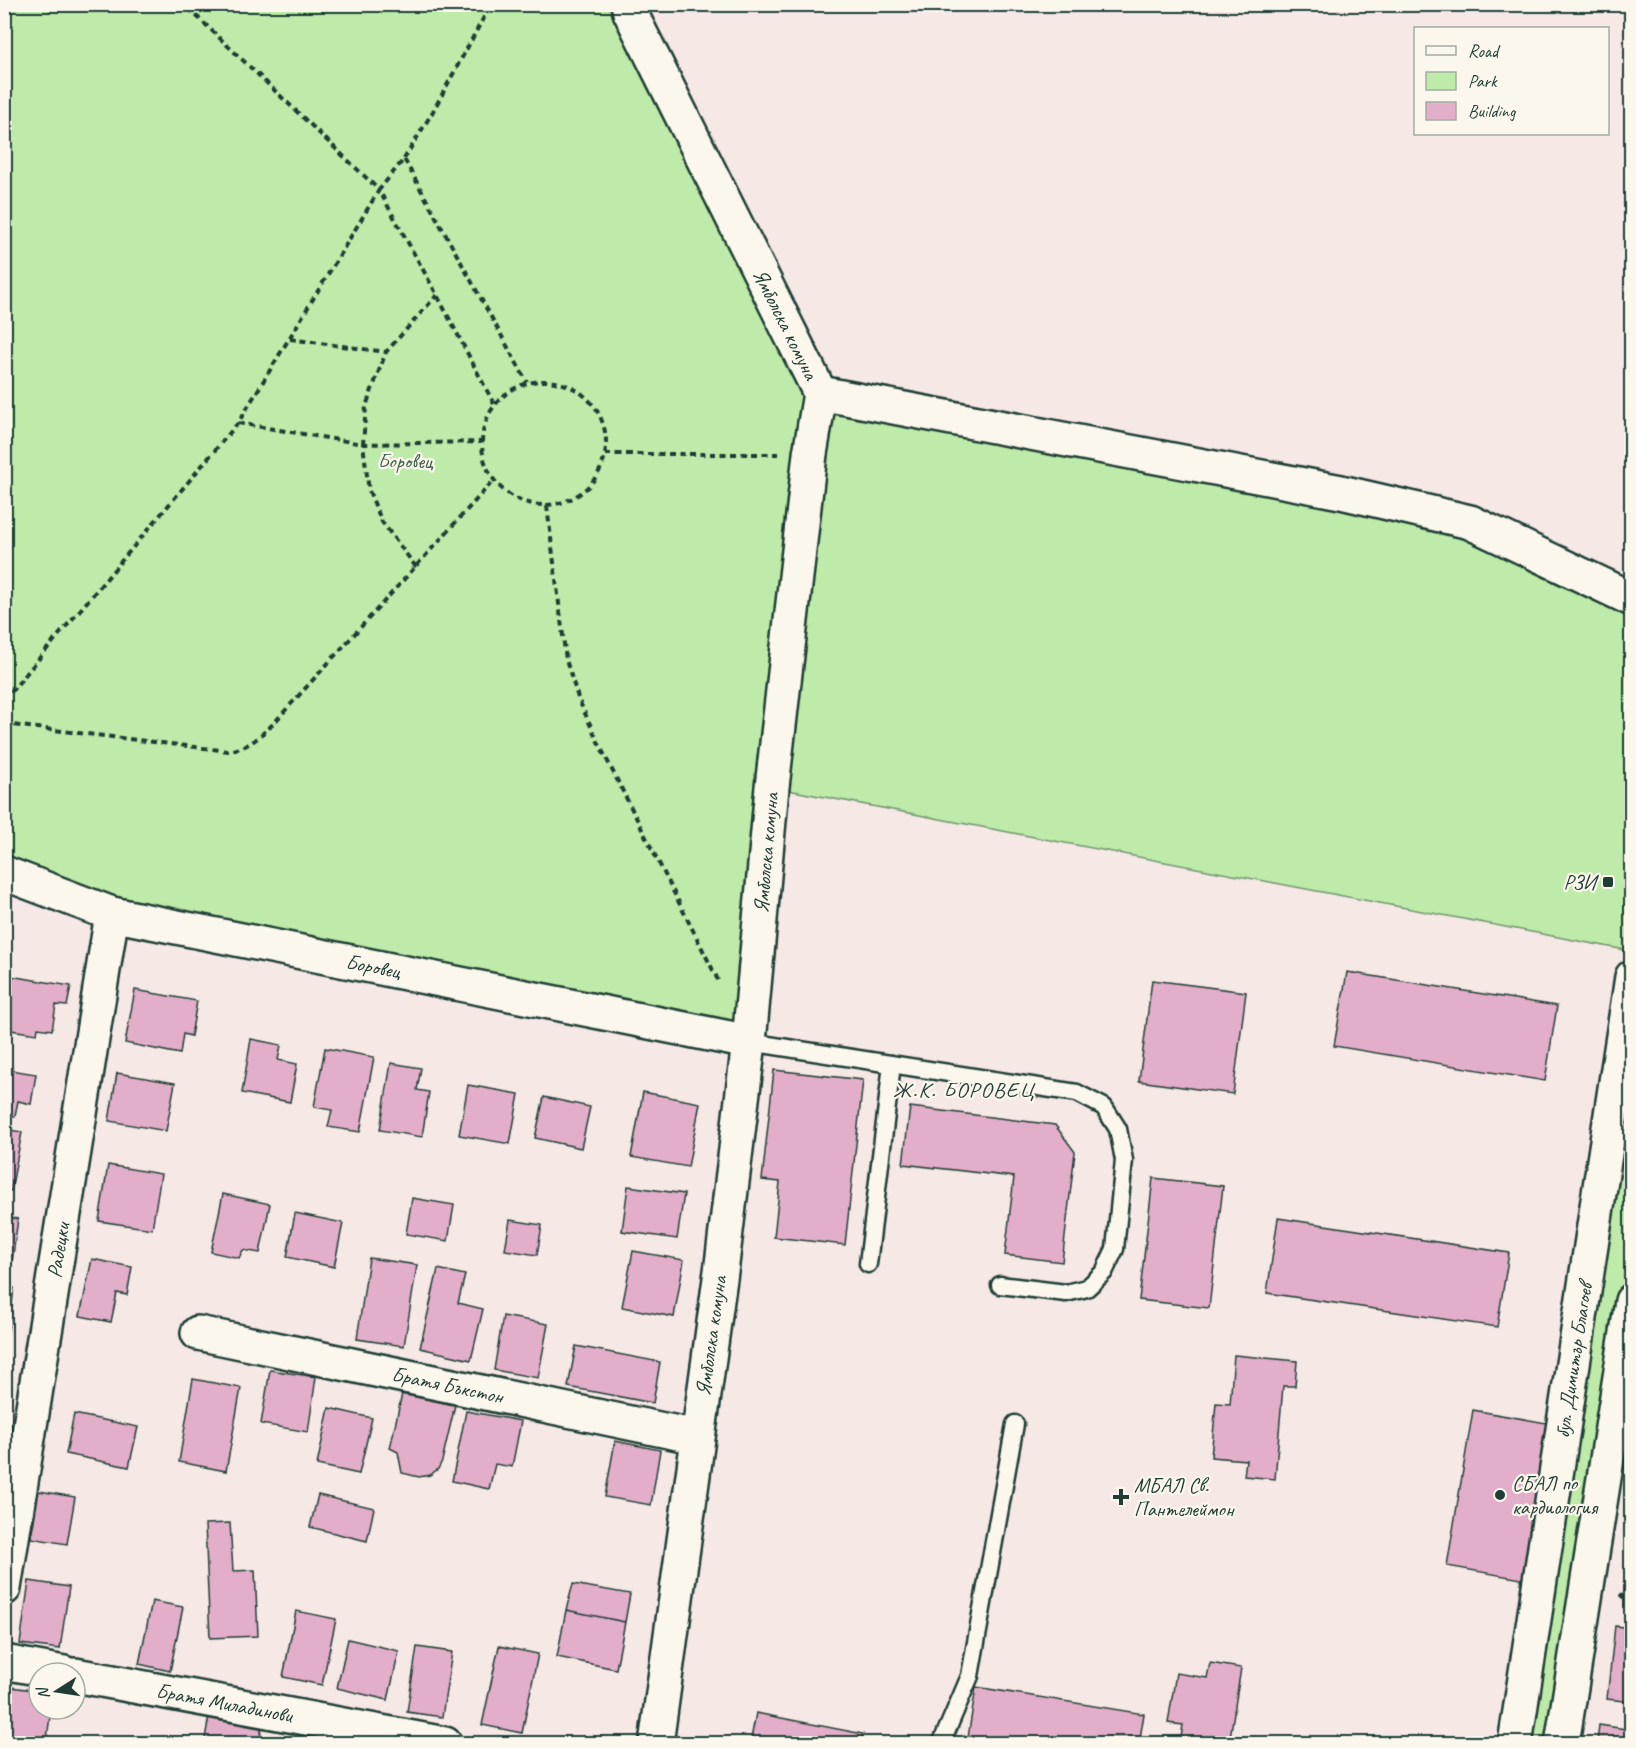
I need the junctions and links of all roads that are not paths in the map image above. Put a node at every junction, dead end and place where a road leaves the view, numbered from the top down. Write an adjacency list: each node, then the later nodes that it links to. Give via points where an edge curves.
1 (628, 4): 2 (street, Ямболска комуна)
2 (820, 393): 3 (street, via 1341,492 1470,522); 7 (street, Ямболска комуна, via 772,787)
3 (1632, 599)
4 (4, 873): 5 (street, Боровец)
5 (112, 914): 7 (street, Боровец); 15 (street, Радецки)
6 (1632, 977): 22 (street, бул. Димитър Благоев)
7 (749, 1042): 8 (lane); 14 (street, Ямболска комуна)
8 (892, 1064): 9 (lane); 10 (lane, via 1077,1093 1104,1107 1118,1129 1124,1160 1115,1249 1104,1272 1087,1288 1066,1293)
9 (868, 1264)
10 (1000, 1286)
11 (1632, 1301): 23 (street)
12 (198, 1333): 14 (street, Братя Бъкстон)
13 (1015, 1424): 21 (lane, via 970,1676)
14 (697, 1437): 20 (street, Ямболска комуна)
15 (4, 1588)
16 (4, 1662): 17 (street)
17 (27, 1666)
18 (87, 1677): 19 (street, Братя Миладинови)
19 (445, 1743)
20 (656, 1743)
21 (941, 1743)
22 (1515, 1743)
23 (1562, 1743)

